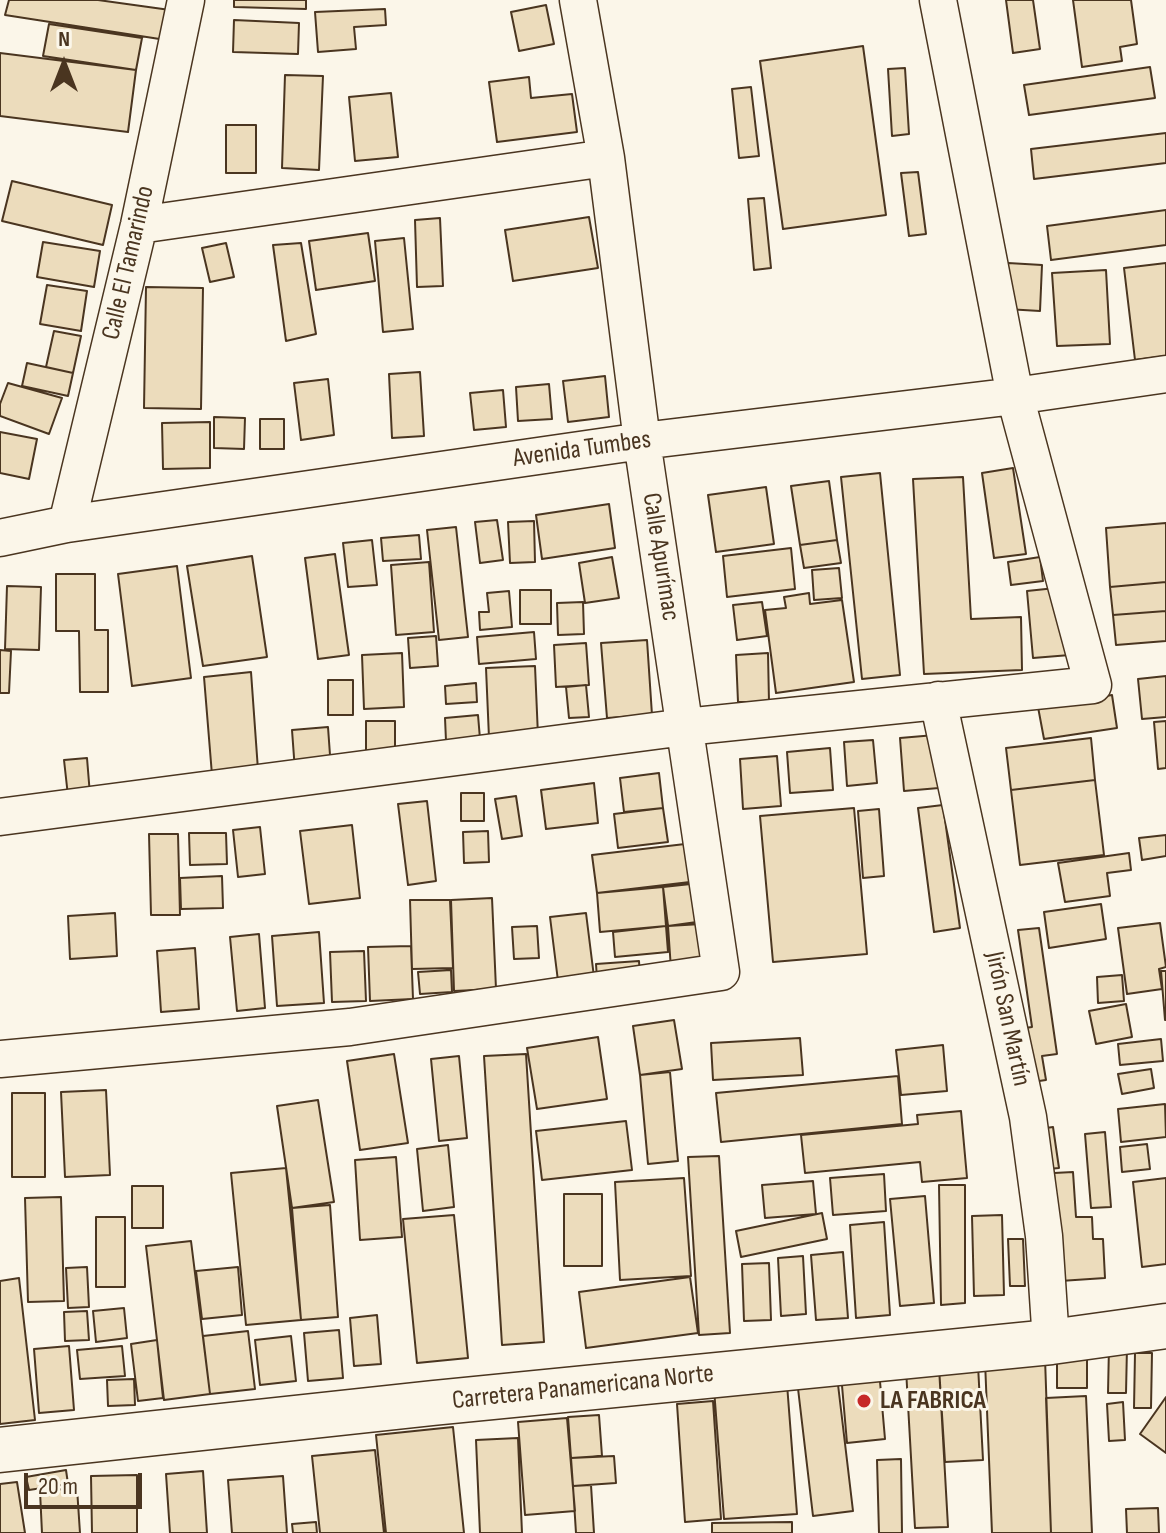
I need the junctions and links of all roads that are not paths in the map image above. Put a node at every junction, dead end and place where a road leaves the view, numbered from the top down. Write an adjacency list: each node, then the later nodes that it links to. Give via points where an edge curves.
1 (186, 0): 5 (street, Calle El Tamarindo)
2 (578, 0): 4 (street, Calle Apurímac)
3 (938, 0): 7 (street)
4 (606, 158): 5 (street); 8 (street, Calle Apurímac)
5 (139, 225): 9 (street, Calle El Tamarindo)
6 (1166, 374): 7 (street, Avenida Tumbes)
7 (1015, 396): 8 (street, Avenida Tumbes); 11 (street, via 1093,685)
8 (642, 441): 9 (street, Avenida Tumbes); 12 (street, Calle Apurímac)
9 (67, 524): 10 (street, Avenida Tumbes)
10 (0, 538)
11 (938, 700): 12 (street); 16 (street, Jirón San Martín, via 1028,1117)
12 (685, 727): 13 (street); 14 (street, Calle Apurímac, via 721,972 350,1027)
13 (0, 817)
14 (0, 1059)
15 (1166, 1326): 16 (main road, Carretera Panamericana Norte)
16 (1051, 1342): 17 (main road, Carretera Panamericana Norte)
17 (0, 1450)

